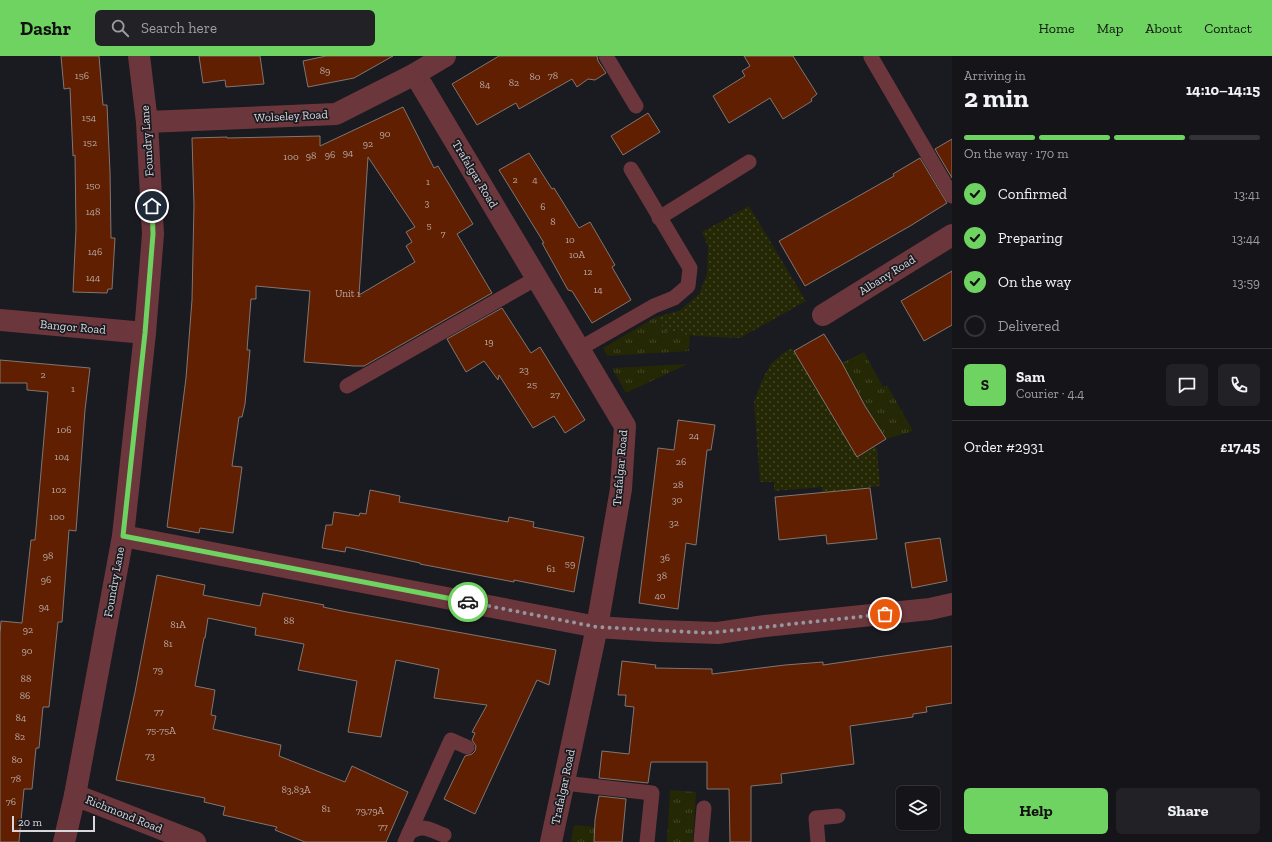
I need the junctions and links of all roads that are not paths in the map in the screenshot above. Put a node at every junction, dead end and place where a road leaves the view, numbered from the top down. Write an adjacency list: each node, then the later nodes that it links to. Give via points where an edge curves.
1 (139, 56): 7 (street, Foundry Lane)
2 (445, 56): 5 (street, Wolseley Road)
3 (606, 56): 6 (lane)
4 (871, 57): 10 (lane)
5 (415, 74): 7 (street, Wolseley Road, via 336,114); 13 (street, Trafalgar Road)
6 (636, 106)
7 (147, 122): 16 (street, Foundry Lane, via 153,234)
8 (749, 162): 11 (lane)
9 (631, 169): 11 (lane)
10 (952, 196)
11 (659, 218): 17 (lane, via 690,268 688,286 674,298 654,306)
12 (952, 235): 14 (street, Albany Road)
13 (537, 278): 17 (street, Trafalgar Road); 18 (lane)
14 (823, 315)
15 (0, 320): 16 (street, Bangor Road)
16 (145, 333): 19 (street, Foundry Lane)
17 (579, 349): 21 (street, Trafalgar Road, via 625,426 621,489)
18 (347, 386)
19 (123, 536): 21 (street); 24 (street, Foundry Lane)
20 (952, 604): 21 (street, via 930,610 718,633)
21 (597, 627): 23 (street, Trafalgar Road)
22 (467, 747): 28 (lane, via 451,740)
23 (564, 783): 31 (street, Trafalgar Road); 32 (lane, via 652,793)
24 (75, 795): 29 (street, Foundry Lane); 30 (street, Richmond Road)
25 (704, 808): 33 (lane)
26 (838, 816): 34 (lane, via 816,818)
27 (444, 835): 28 (lane, via 423,827 416,828)
28 (407, 838)
29 (64, 842)
30 (193, 842)
31 (551, 842)
32 (647, 842)
33 (701, 842)
34 (818, 842)

